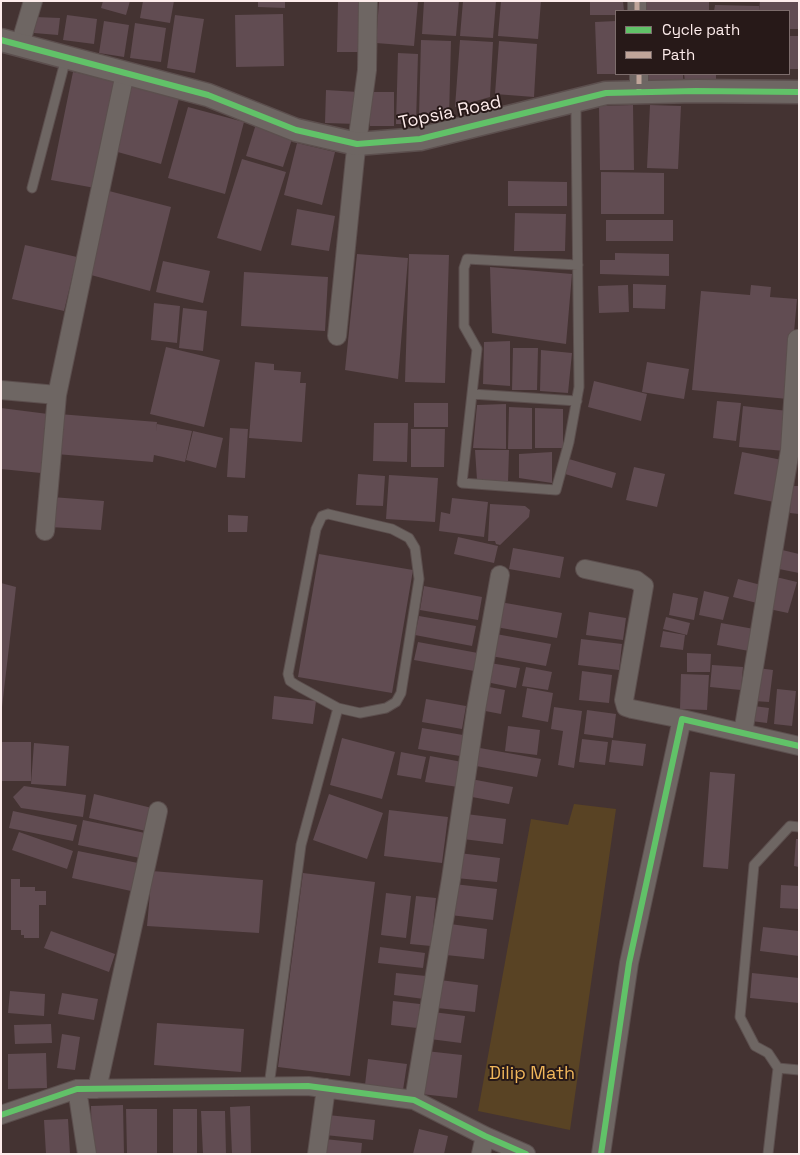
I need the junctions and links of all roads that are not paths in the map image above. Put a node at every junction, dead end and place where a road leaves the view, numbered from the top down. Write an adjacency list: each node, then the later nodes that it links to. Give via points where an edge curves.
1 (32, 1): 3 (street)
2 (368, 1): 9 (street, via 367,70)
3 (11, 43): 4 (street, Topsia Road)
4 (66, 58): 5 (street, Topsia Road); 10 (lane)
5 (124, 74): 9 (street, Topsia Road, via 208,95 296,130); 16 (street)
6 (639, 83): 7 (street, Topsia Road); 8 (street, Topsia Road)
7 (799, 92)
8 (576, 100): 9 (street, Topsia Road, via 420,139); 11 (lane)
9 (357, 144): 12 (street)
10 (32, 188)
11 (578, 265): 15 (lane, via 467,259 464,268 464,326 477,349); 17 (lane)
12 (337, 336)
13 (796, 339): 23 (street, via 790,450)
14 (1, 390): 16 (street)
15 (472, 394): 17 (lane); 17 (lane, via 462,483 556,490)
16 (57, 395): 18 (street)
17 (577, 401)
18 (44, 531)
19 (585, 568): 22 (street, via 636,580 644,586 624,700 626,707)
20 (500, 575): 33 (street)
21 (338, 708): 21 (lane, via 290,681 288,674 316,529 322,516 328,514 402,533 415,548 418,572 401,693 396,702 386,708 360,713); 29 (lane, via 302,845)
22 (682, 719): 23 (street); 40 (street, via 629,963)
23 (744, 733): 24 (street)
24 (799, 746)
25 (158, 811): 32 (street)
26 (799, 827): 27 (lane, via 790,826 754,865 740,1017 755,1046 768,1054)
27 (778, 1068): 28 (lane); 41 (lane)
28 (799, 1070)
29 (269, 1086): 30 (street); 32 (street)
30 (326, 1088): 33 (street); 37 (street)
31 (76, 1089): 32 (street); 34 (street); 36 (street)
32 (97, 1089)
33 (414, 1100): 35 (street)
34 (1, 1115)
35 (485, 1136): 38 (street); 39 (street)
36 (87, 1154)
37 (317, 1154)
38 (481, 1154)
39 (526, 1154)
40 (601, 1154)
41 (768, 1154)

